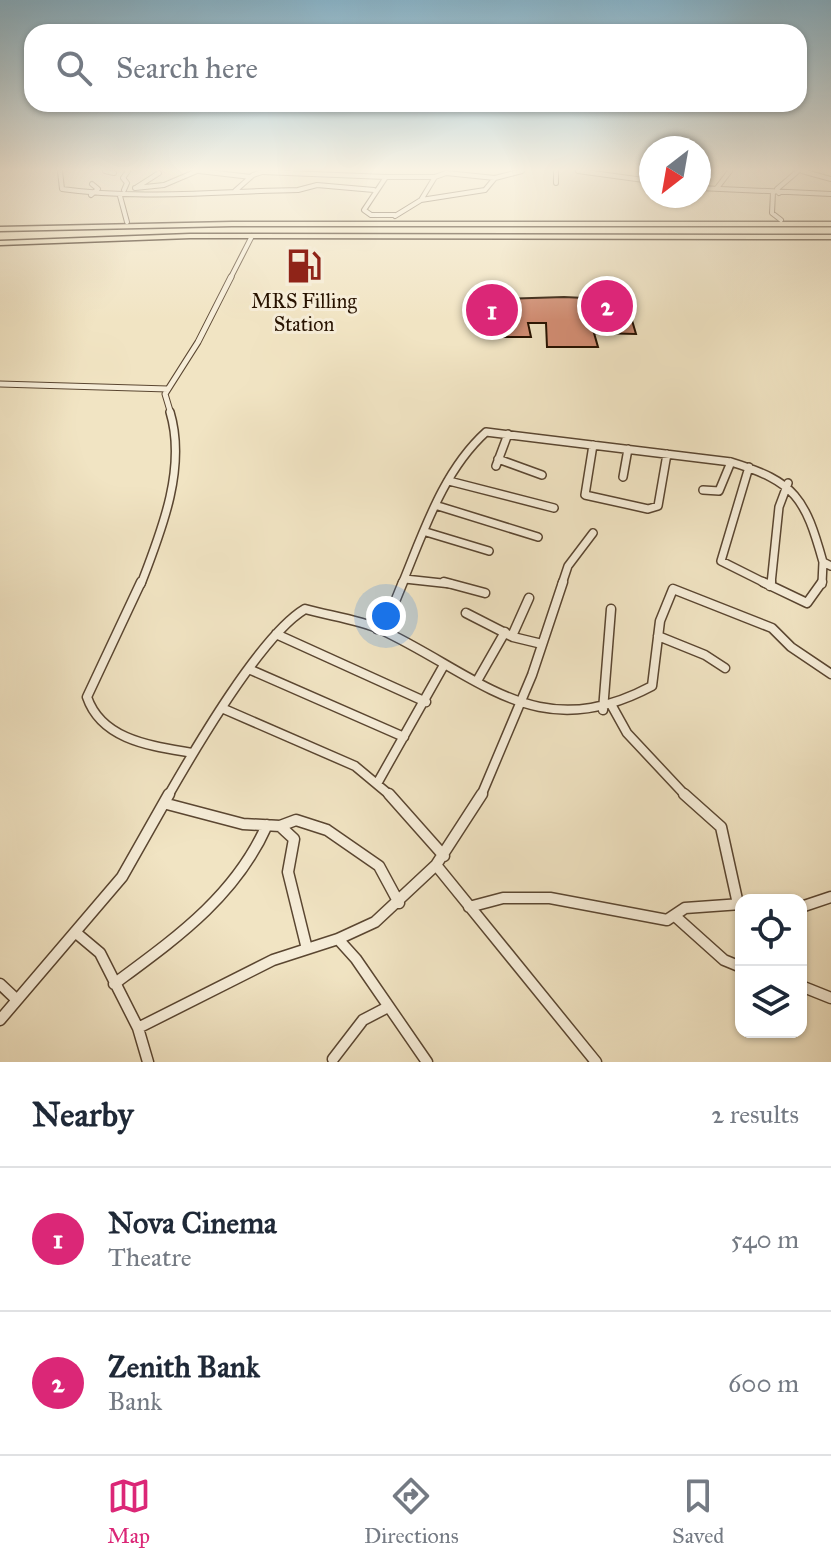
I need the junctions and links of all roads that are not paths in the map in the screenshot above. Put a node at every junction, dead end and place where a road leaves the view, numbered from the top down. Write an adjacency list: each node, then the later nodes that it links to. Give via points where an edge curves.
1 (274, 221): 8 (highway)
2 (347, 221): 9 (highway)
3 (384, 221): 9 (street)
4 (468, 221): 9 (highway)
5 (495, 221): 12 (highway)
6 (714, 221): 13 (highway)
7 (795, 221): 10 (highway)
8 (127, 222): 11 (highway)
9 (387, 222): 11 (highway); 12 (highway); 15 (highway); 18 (highway)
10 (831, 222): 13 (highway)
11 (0, 227)
12 (452, 227): 13 (highway); 16 (highway)
13 (761, 228): 14 (highway); 17 (highway)
14 (831, 234): 17 (highway)
15 (329, 235): 16 (highway); 19 (highway)
16 (502, 235): 17 (highway)
17 (717, 235)
18 (0, 236)
19 (252, 236): 20 (highway); 22 (street)
20 (0, 243)
21 (0, 384): 22 (street)
22 (168, 389): 62 (street, via 176,430 171,503 87,697 94,716 113,732)
23 (508, 434): 24 (street); 29 (street, via 497,462); 31 (street, via 486,432 477,438)
24 (593, 445): 25 (street); 26 (street, via 585,495 648,509 658,506)
25 (628, 449): 26 (street); 30 (street)
26 (667, 454): 27 (street)
27 (731, 462): 28 (street); 33 (street, via 719,491)
28 (749, 467): 32 (street); 42 (street, via 719,558)
29 (542, 475)
30 (623, 477)
31 (449, 481): 34 (street); 35 (street)
32 (788, 483): 40 (street, via 807,504); 42 (street, via 780,496 777,565)
33 (703, 490)
34 (438, 506): 36 (street); 38 (street)
35 (554, 508)
36 (426, 532): 39 (street); 41 (street)
37 (593, 533): 51 (street, via 568,566)
38 (538, 537)
39 (489, 551)
40 (827, 564): 42 (street, via 819,590 807,603)
41 (405, 579): 43 (street, via 438,580); 47 (street)
42 (770, 586)
43 (485, 593)
44 (529, 598): 49 (street)
45 (611, 609): 59 (street, via 603,673)
46 (466, 613): 49 (street)
47 (377, 629): 48 (street, via 305,609); 52 (street)
48 (276, 634): 54 (street); 58 (street)
49 (508, 634): 51 (street); 56 (street)
50 (658, 636): 53 (street); 55 (street, via 669,593 677,589 772,628); 59 (street, via 652,686)
51 (542, 644): 57 (street)
52 (444, 665): 56 (street); 58 (street)
53 (725, 668)
54 (251, 670): 60 (street); 61 (street)
55 (831, 674)
56 (477, 681): 57 (street)
57 (520, 701): 59 (street, via 548,712); 67 (street, via 482,794)
58 (426, 702): 61 (street)
59 (608, 708): 68 (street, via 668,780 721,827)
60 (224, 709): 62 (street); 63 (street, via 355,766)
61 (404, 737): 63 (street)
62 (193, 753): 64 (street)
63 (378, 782): 67 (street)
64 (167, 804): 65 (street); 75 (street, via 122,877)
65 (267, 825): 66 (street); 80 (street, via 260,845 218,904)
66 (280, 826): 70 (street, via 296,820 327,830 379,866); 77 (street, via 294,839 288,872)
67 (440, 860): 70 (street); 73 (street)
68 (738, 894)
69 (831, 897): 72 (street)
70 (399, 903): 76 (street, via 375,922)
71 (735, 904): 74 (street, via 685,908)
72 (807, 905)
73 (469, 907): 74 (street, via 496,898 550,898 657,919); 90 (street)
74 (676, 917): 78 (street, via 724,960)
75 (75, 932): 80 (street, via 100,953); 83 (street)
76 (338, 939): 77 (street); 84 (street)
77 (307, 949): 86 (street, via 273,960)
78 (739, 966)
79 (0, 984): 83 (street)
80 (114, 984): 86 (street)
81 (807, 988): 82 (street)
82 (831, 998)
83 (17, 1000): 85 (street)
84 (388, 1007): 87 (street, via 363,1020); 89 (street)
85 (0, 1020)
86 (138, 1028): 88 (street)
87 (333, 1059)
88 (148, 1062)
89 (427, 1062)
90 (596, 1062)

